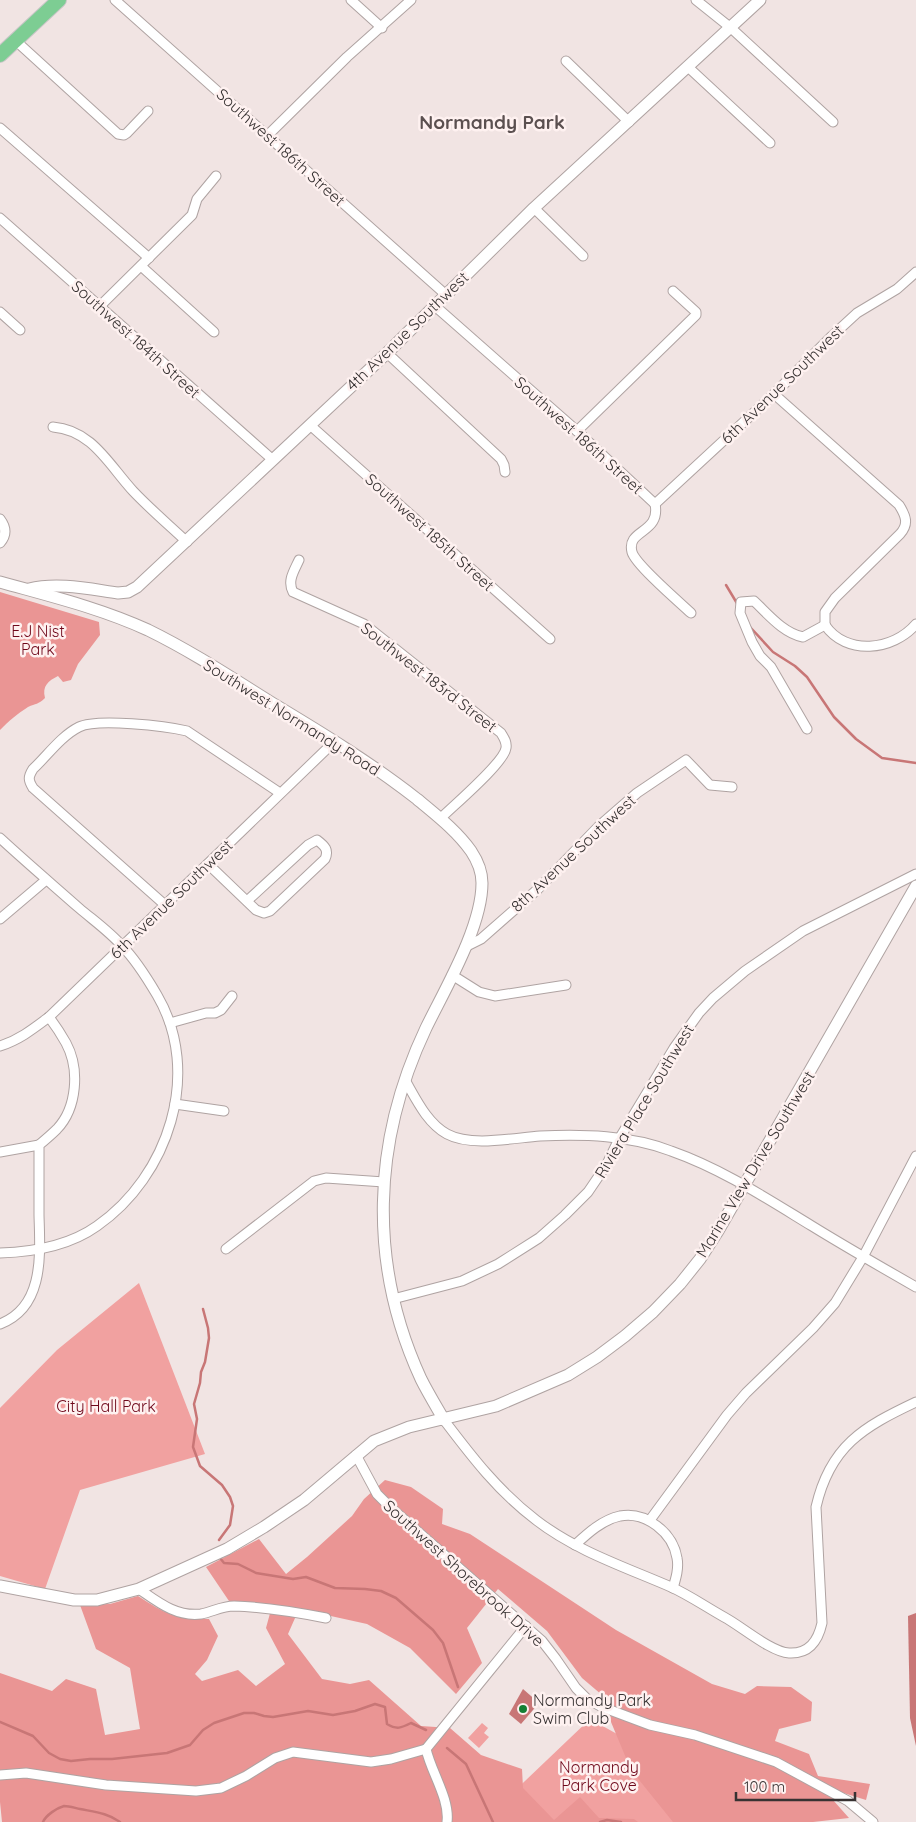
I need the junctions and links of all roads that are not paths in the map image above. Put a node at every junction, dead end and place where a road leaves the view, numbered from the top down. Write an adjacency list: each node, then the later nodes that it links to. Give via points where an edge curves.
1 (59, 0): 9 (main road)
2 (116, 0): 17 (street, Southwest 186th Street)
3 (351, 0): 7 (street)
4 (411, 0): 7 (street)
5 (696, 0): 8 (street)
6 (760, 0): 8 (street, 4th Avenue Southwest)
7 (382, 28): 17 (street, via 347,57)
8 (731, 28): 12 (street, 4th Avenue Southwest); 15 (street)
9 (16, 41): 10 (main road); 13 (street, via 118,134 127,133)
10 (0, 55)
11 (566, 61): 14 (street)
12 (688, 68): 14 (street, 4th Avenue Southwest); 18 (street)
13 (148, 111)
14 (628, 122): 20 (street, 4th Avenue Southwest)
15 (833, 122)
16 (0, 128): 23 (street)
17 (268, 135): 27 (street, Southwest 186th Street)
18 (770, 143)
19 (216, 176): 23 (street, via 197,199 192,216)
20 (534, 208): 22 (street); 27 (street, 4th Avenue Southwest)
21 (0, 218): 28 (street, Southwest 184th Street)
22 (583, 256)
23 (149, 258): 24 (street)
24 (140, 266): 28 (street); 32 (street)
25 (916, 272): 34 (street, 6th Avenue Southwest, via 897,289 856,314)
26 (673, 290): 37 (street, via 696,315)
27 (445, 294): 29 (street, 4th Avenue Southwest)
28 (100, 306): 38 (street, Southwest 184th Street)
29 (435, 306): 33 (street, 4th Avenue Southwest); 37 (street, Southwest 186th Street)
30 (0, 312): 31 (street)
31 (20, 330)
32 (214, 332)
33 (387, 353): 35 (street, 4th Avenue Southwest); 39 (street, via 501,459)
34 (774, 394): 40 (street, 6th Avenue Southwest); 48 (street, via 899,505 907,522 900,534 829,606 825,612)
35 (310, 424): 38 (street, 4th Avenue Southwest); 50 (street, Southwest 185th Street)
36 (54, 427): 42 (street, via 79,433)
37 (577, 431): 40 (street, Southwest 186th Street)
38 (273, 460): 42 (street, 4th Avenue Southwest)
39 (505, 472)
40 (655, 504): 47 (street, via 656,518 636,535 631,551 638,562)
41 (0, 519): 43 (street, via 6,533)
42 (187, 542): 46 (street, 4th Avenue Southwest, via 128,592 59,586)
43 (0, 543)
44 (299, 560): 55 (street, Southwest 183rd Street, via 290,578 293,592 364,624 501,733 507,747 500,762)
45 (0, 582): 46 (street, Southwest Normandy Road)
46 (28, 589): 52 (street, Southwest Normandy Road, via 92,607 149,631)
47 (690, 613)
48 (825, 624): 49 (street, via 832,633 846,641 871,647 887,644 906,634); 51 (street, via 803,637 794,635 754,600 742,602 740,613 752,642 771,667)
49 (916, 624)
50 (550, 639)
51 (807, 729)
52 (335, 741): 54 (street, 6th Avenue Southwest); 55 (street, Southwest Normandy Road)
53 (732, 787): 65 (street, 8th Avenue Southwest, via 710,784 686,760 637,793 598,827 538,889 481,939)
54 (280, 793): 57 (street, 6th Avenue Southwest); 62 (street, via 187,731 130,724 96,724 81,726 70,733 33,770 29,781)
55 (441, 818): 65 (street, Southwest Normandy Road, via 471,852 479,867 482,884 474,925)
56 (0, 838): 59 (street)
57 (208, 864): 61 (street); 62 (street, 6th Avenue Southwest)
58 (916, 874): 75 (street, Riviera Place Southwest, via 803,931 744,971 713,998 678,1041)
59 (46, 880): 63 (street); 64 (street)
60 (916, 886): 80 (street, Marine View Drive Southwest)
61 (247, 901): 61 (street, via 256,910 270,911 325,859 325,846 317,840 308,845)
62 (165, 905): 64 (street, 6th Avenue Southwest)
63 (0, 919)
64 (122, 946): 69 (street, 6th Avenue Southwest); 70 (street, via 158,997)
65 (465, 947): 66 (street, Southwest Normandy Road)
66 (452, 975): 67 (street, via 479,992 495,996); 72 (street, Southwest Normandy Road)
67 (566, 985)
68 (232, 996): 70 (street, via 215,1013)
69 (49, 1017): 71 (street, 6th Avenue Southwest, via 27,1034); 76 (street, via 67,1044 75,1083 67,1114 58,1129)
70 (170, 1023): 73 (street, via 176,1053)
71 (0, 1046)
72 (405, 1080): 75 (street, via 436,1126 460,1139 580,1135); 79 (street, Southwest Normandy Road, via 395,1110)
73 (175, 1104): 74 (street); 82 (street, via 159,1156 132,1195 97,1227)
74 (224, 1112)
75 (619, 1139): 80 (street, via 669,1150); 86 (street, Riviera Place Southwest, via 588,1192 539,1238 498,1264 462,1281)
76 (39, 1144): 77 (street); 82 (street)
77 (0, 1152)
78 (916, 1156): 84 (street)
79 (384, 1182): 81 (street, via 314,1180); 86 (street, Southwest Normandy Road, via 385,1249)
80 (745, 1185): 84 (street); 89 (street, Marine View Drive Southwest, via 700,1259 680,1284 626,1336 568,1375 545,1386 496,1406)
81 (226, 1249)
82 (40, 1250): 83 (street); 87 (street, via 39,1271 28,1299 19,1311)
83 (0, 1252)
84 (863, 1257): 85 (street); 91 (street, via 834,1303 746,1393)
85 (916, 1288)
86 (393, 1299): 89 (street, Southwest Normandy Road, via 422,1381)
87 (0, 1324)
88 (916, 1402): 94 (street, via 863,1430 837,1456 827,1474 816,1507 822,1623 816,1641 804,1651 778,1651)
89 (444, 1420): 90 (street, Marine View Drive Southwest, via 387,1435); 92 (street, via 482,1470 514,1501 537,1521)
90 (356, 1455): 95 (street, Marine View Drive Southwest, via 304,1500 264,1527 227,1549); 97 (street, Southwest Shorebrook Drive, via 377,1494)
91 (650, 1520): 92 (street, via 621,1516 606,1520); 94 (street, via 672,1544 677,1556)
92 (575, 1545): 94 (street)
93 (0, 1586): 95 (street, Marine View Drive Southwest, via 78,1600 97,1600)
94 (673, 1588)
95 (138, 1589): 96 (street, via 161,1604 187,1614 235,1606)
96 (326, 1618)
97 (526, 1626): 98 (street); 101 (street, Southwest Shorebrook Drive, via 542,1641 587,1698 650,1725 695,1735 776,1762 848,1801)
98 (426, 1749): 99 (street, via 371,1762 293,1752 275,1758 221,1788 196,1791 106,1785 26,1773); 100 (street, via 447,1806)
99 (0, 1775)
100 (448, 1822)
101 (873, 1822)

